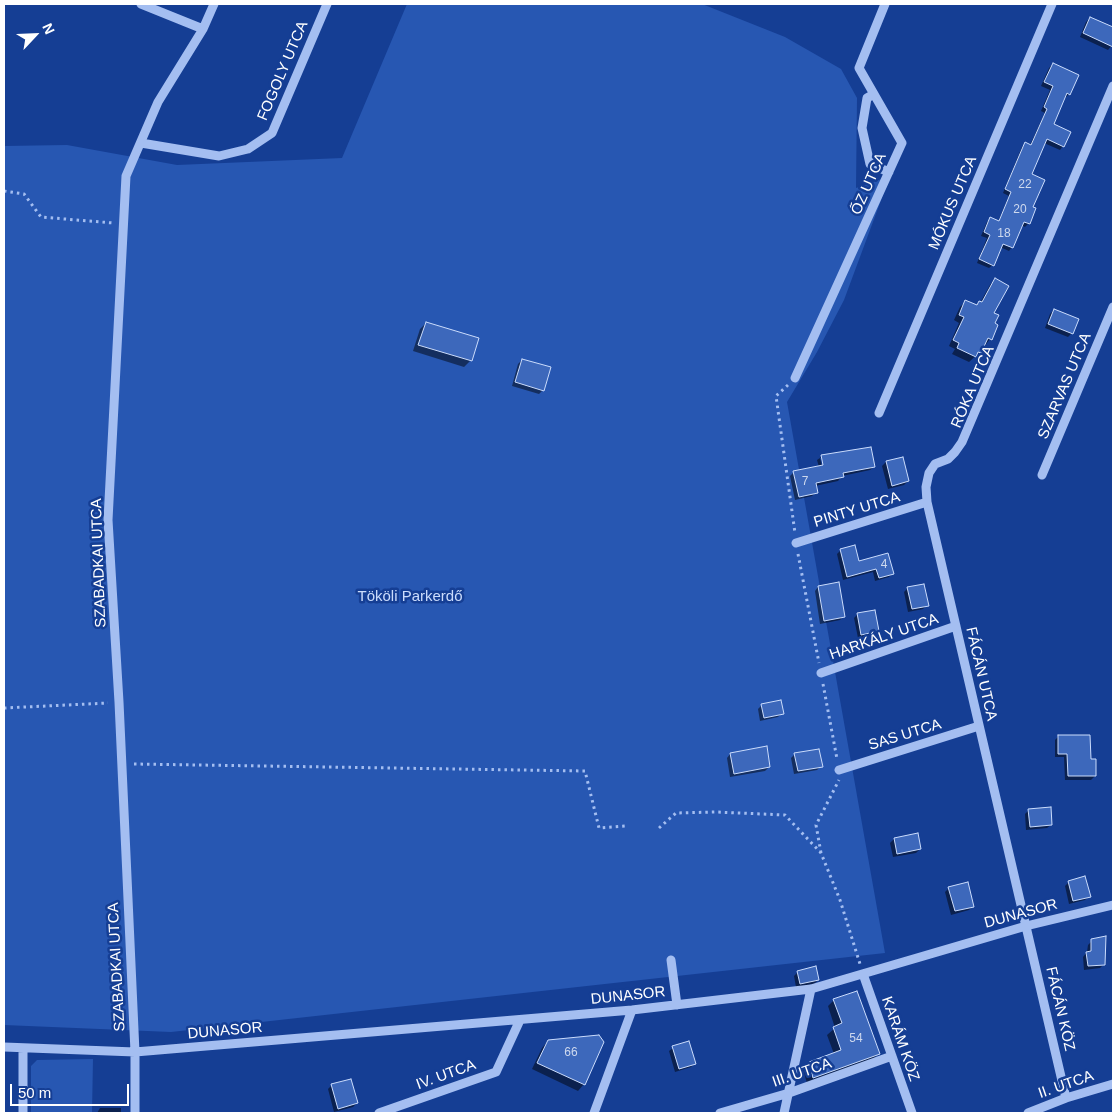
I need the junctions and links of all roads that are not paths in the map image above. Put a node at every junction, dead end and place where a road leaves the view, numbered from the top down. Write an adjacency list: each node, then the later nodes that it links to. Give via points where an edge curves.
1 (141, 4): 6 (street)
2 (214, 4): 6 (street, SZABADKAI UTCA)
3 (327, 4): 10 (street, FOGOLY UTCA, via 272,133 248,149 219,156)
4 (885, 4): 8 (street, ŐZ UTCA, via 859,68)
5 (1052, 4): 14 (street, MÓKUS UTCA)
6 (203, 29): 10 (street, SZABADKAI UTCA, via 158,102)
7 (1113, 86): 15 (street, RÓKA UTCA)
8 (874, 94): 11 (street, ŐZ UTCA, via 902,143); 11 (street, via 867,98 862,128 870,164)
9 (1113, 94): 15 (street, RÓKA UTCA, via 965,443)
10 (141, 143): 33 (street, SZABADKAI UTCA, via 126,176 108,520)
11 (889, 172): 13 (street, ŐZ UTCA)
12 (1113, 307): 16 (street, SZARVAS UTCA)
13 (795, 378)
14 (879, 413)
15 (962, 442): 17 (street, FÁCÁN UTCA, via 948,459 935,464 929,473)
16 (1042, 474)
17 (927, 502): 18 (street, PINTY UTCA); 19 (street, FÁCÁN UTCA)
18 (796, 543)
19 (956, 626): 20 (street, HARKÁLY UTCA); 21 (street, FÁCÁN UTCA)
20 (821, 674)
21 (979, 726): 22 (street, SAS UTCA); 24 (street, FÁCÁN UTCA)
22 (839, 770)
23 (1113, 905): 24 (street, DUNASOR)
24 (1026, 926): 26 (street, DUNASOR); 37 (street, FÁCÁN KÖZ)
25 (671, 960): 28 (street)
26 (863, 974): 27 (street, DUNASOR); 34 (street, KARÁM KÖZ)
27 (811, 989): 28 (street, DUNASOR); 36 (street)
28 (677, 1005): 29 (street, DUNASOR)
29 (632, 1010): 30 (street, DUNASOR); 41 (street)
30 (520, 1020): 33 (street, DUNASOR); 40 (street, IV. UTCA, via 496,1072)
31 (4, 1047): 32 (street, DUNASOR)
32 (23, 1048): 33 (street, DUNASOR); 38 (street)
33 (135, 1052): 39 (street, SZABADKAI UTCA)
34 (892, 1056): 36 (street, III. UTCA); 44 (street, KARÁM KÖZ)
35 (1113, 1084): 37 (street, II. UTCA)
36 (789, 1093): 42 (street, III. UTCA); 43 (street)
37 (1066, 1098): 45 (street, II. UTCA)
38 (23, 1113)
39 (135, 1113)
40 (379, 1113)
41 (594, 1113)
42 (720, 1113)
43 (784, 1113)
44 (912, 1113)
45 (1028, 1113)

